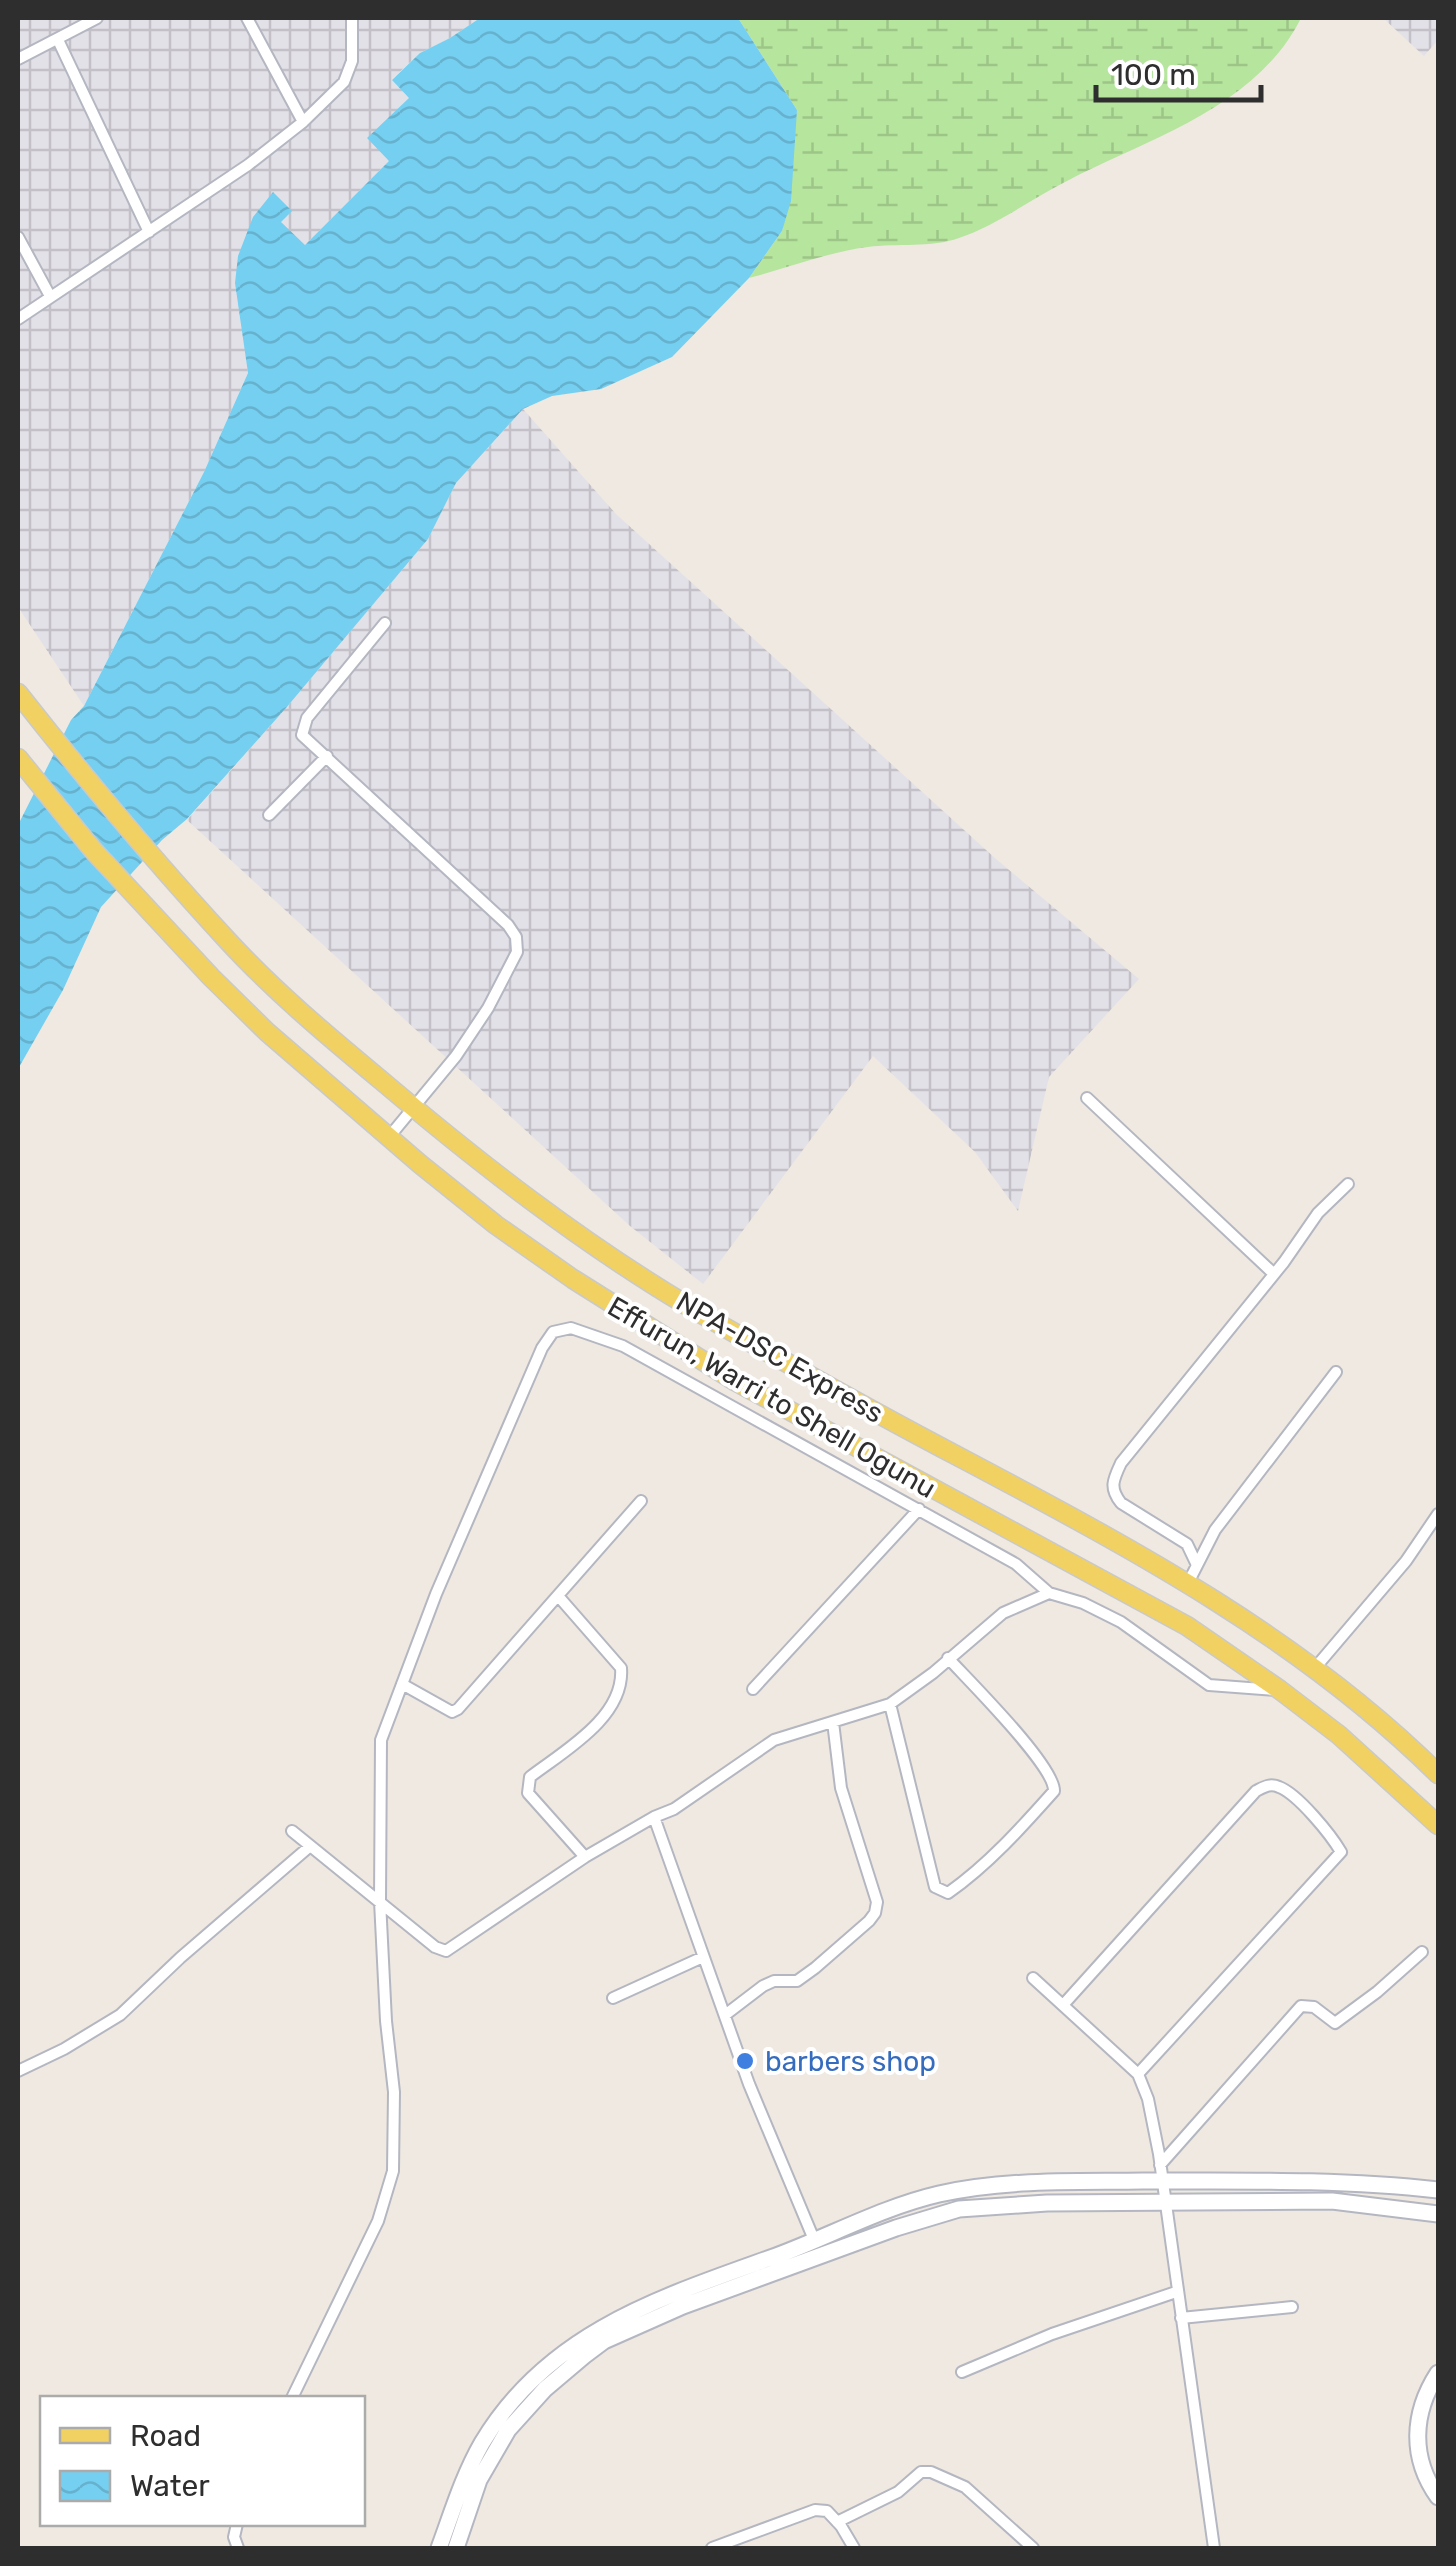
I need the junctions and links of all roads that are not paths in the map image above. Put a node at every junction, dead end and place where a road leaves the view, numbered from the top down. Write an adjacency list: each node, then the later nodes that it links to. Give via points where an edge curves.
1 (97, 18): 4 (street)
2 (248, 18): 6 (street)
3 (352, 18): 6 (street, via 352,61 344,82)
4 (58, 40): 5 (street); 7 (street)
5 (18, 59)
6 (303, 122): 7 (street)
7 (149, 232): 9 (street)
8 (18, 237): 9 (street)
9 (50, 296): 10 (street)
10 (18, 320)
11 (385, 623): 13 (street, via 303,726 302,735)
12 (18, 692): 17 (main road, NPA-DSC Express, via 228,942)
13 (326, 756): 15 (street); 17 (street, via 516,937 517,952 488,1008)
14 (18, 758): 18 (main road, Effurun, Warri to Shell Ogunu, via 148,911 266,1032)
15 (269, 815)
16 (1087, 1098): 20 (street)
17 (413, 1107): 18 (street); 25 (main road, NPA-DSC Express, via 547,1213 684,1303 845,1396)
18 (389, 1137): 32 (main road, Effurun, Warri to Shell Ogunu, via 496,1225 648,1328 842,1441 1170,1616)
19 (1348, 1184): 20 (street, via 1318,1212)
20 (1274, 1274): 25 (street, via 1120,1463 1112,1483 1121,1504 1187,1544)
21 (1336, 1372): 25 (street, via 1215,1530)
22 (641, 1500): 27 (street)
23 (919, 1509): 26 (street, via 1016,1564); 30 (street, via 623,1346 571,1328 553,1332); 31 (street)
24 (1438, 1514): 29 (street)
25 (1192, 1574): 29 (main road, NPA-DSC Express)
26 (1049, 1592): 28 (street, via 1003,1613); 32 (street, via 1120,1622 1209,1685)
27 (559, 1597): 30 (street, via 452,1712); 40 (street, via 621,1668 610,1708 526,1786)
28 (948, 1658): 33 (street); 33 (street, via 1030,1749 1054,1791 948,1892 936,1886)
29 (1315, 1668): 35 (main road, NPA-DSC Express)
30 (402, 1684): 41 (street, via 382,1740)
31 (753, 1688)
32 (1280, 1690): 37 (main road, Effurun, Warri to Shell Ogunu)
33 (890, 1704): 34 (street)
34 (833, 1722): 36 (street, via 774,1740); 47 (street, via 842,1788 875,1914 797,1982 774,1981)
35 (1438, 1774)
36 (654, 1816): 40 (street); 43 (street)
37 (1438, 1826)
38 (292, 1830): 39 (street)
39 (309, 1848): 41 (street); 48 (street, via 120,2015)
40 (584, 1857): 41 (street, via 446,1951)
41 (380, 1901): 60 (street, via 393,2171 378,2222)
42 (1422, 1952): 50 (street, via 1335,2022 1301,2006)
43 (703, 1956): 45 (street); 47 (street)
44 (1032, 1978): 46 (street)
45 (613, 1998)
46 (1063, 2005): 49 (street); 49 (street, via 1256,1791 1282,1787 1341,1852)
47 (724, 2015): 54 (street)
48 (18, 2071)
49 (1138, 2074): 50 (street)
50 (1160, 2173): 51 (main road); 52 (street); 54 (main road, via 964,2189 907,2203)
51 (1438, 2190)
52 (1164, 2200): 53 (main road, via 1332,2202); 55 (street); 64 (main road, via 960,2209 801,2262 604,2341 544,2388 508,2430 480,2480)
53 (1438, 2214)
54 (815, 2242): 63 (main road, via 661,2298 562,2353 483,2442)
55 (1176, 2292): 57 (street); 58 (street)
56 (1292, 2307): 57 (street)
57 (1181, 2318): 68 (street)
58 (962, 2372)
59 (1438, 2374): 61 (main road, via 1417,2429 1425,2477)
60 (293, 2396)
61 (1438, 2497)
62 (838, 2522): 65 (street, via 815,2510); 66 (street); 67 (street, via 931,2472 965,2487)
63 (440, 2548)
64 (456, 2548)
65 (712, 2548)
66 (854, 2548)
67 (1031, 2548)
68 (1214, 2548)

